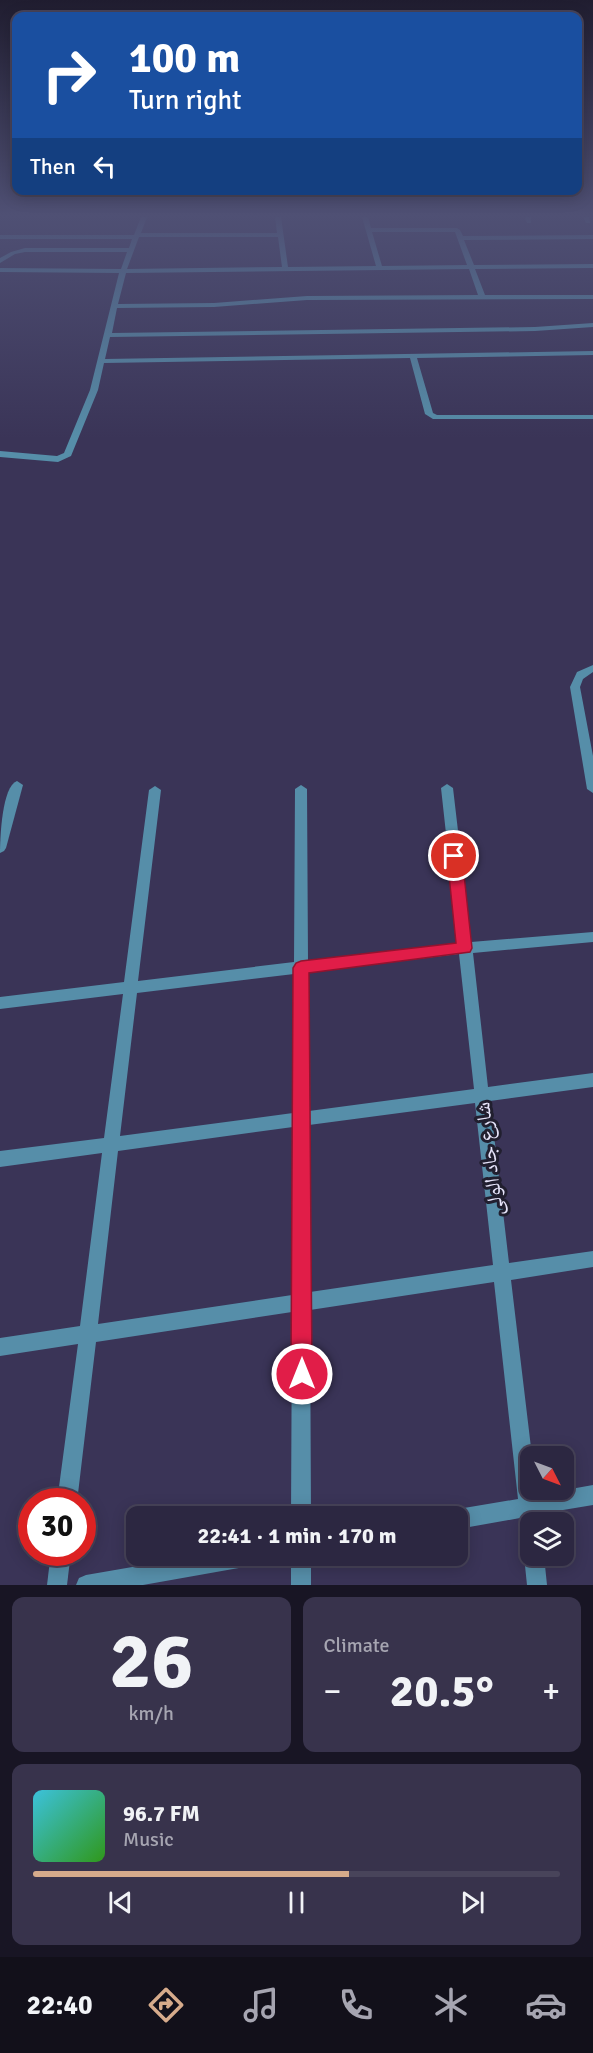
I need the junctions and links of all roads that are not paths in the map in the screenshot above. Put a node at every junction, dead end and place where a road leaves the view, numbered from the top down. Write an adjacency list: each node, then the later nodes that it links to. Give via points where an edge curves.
1 (117, 291): 5 (street)
2 (480, 291): 3 (street)
3 (482, 297): 4 (street); 5 (street, via 307,298 239,304)
4 (593, 297)
5 (113, 306): 7 (street)
6 (593, 325): 7 (street)
7 (107, 334): 10 (street)
8 (593, 353): 9 (street)
9 (413, 356): 10 (street); 11 (street, via 429,414 436,417)
10 (101, 361): 12 (street, via 83,420 64,458)
11 (593, 417)
12 (0, 454)
13 (593, 668): 17 (street, via 583,672 575,687)
14 (17, 785): 19 (street)
15 (447, 788): 21 (street, شارع جاد الولى)
16 (301, 789): 22 (street)
17 (593, 789)
18 (154, 790): 23 (street)
19 (0, 848)
20 (593, 938): 21 (street)
21 (465, 948): 22 (street); 26 (street, شارع جاد الولى)
22 (301, 968): 23 (street); 27 (street)
23 (130, 988): 24 (street); 28 (street)
24 (0, 1003)
25 (593, 1080): 26 (street)
26 (481, 1095): 27 (street); 31 (street, شارع جاد الولى)
27 (301, 1119): 28 (street); 32 (street)
28 (111, 1143): 29 (street); 33 (street)
29 (0, 1159)
30 (593, 1259): 31 (street)
31 (502, 1273): 32 (street); 38 (street, شارع جاد الولى)
32 (302, 1303): 33 (street); 37 (street)
33 (87, 1335): 34 (street); 35 (street)
34 (0, 1347)
35 (69, 1488)
36 (593, 1495): 38 (street)
37 (301, 1506)
38 (528, 1506): 39 (street, شارع جاد الولى); 40 (street)
39 (529, 1512)
40 (468, 1517)
41 (59, 1566): 45 (street)
42 (193, 1566): 46 (street)
43 (301, 1566): 47 (street)
44 (535, 1566): 48 (street)
45 (57, 1585)
46 (86, 1585)
47 (301, 1585)
48 (537, 1585)

